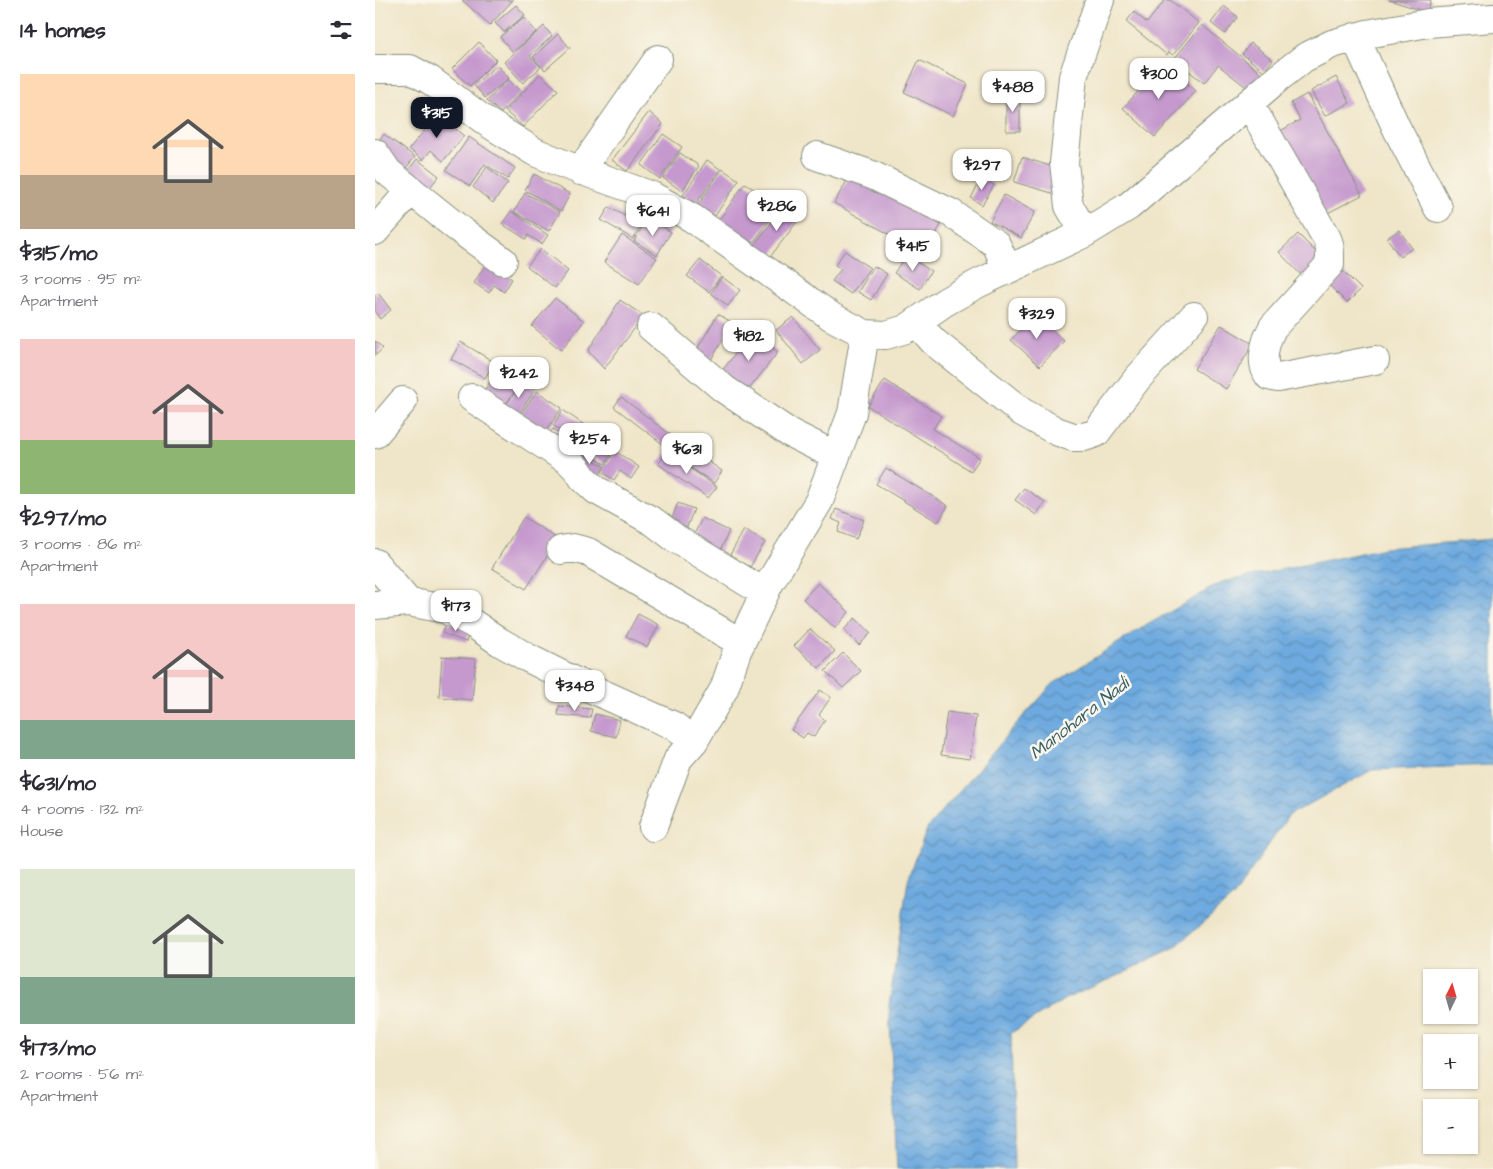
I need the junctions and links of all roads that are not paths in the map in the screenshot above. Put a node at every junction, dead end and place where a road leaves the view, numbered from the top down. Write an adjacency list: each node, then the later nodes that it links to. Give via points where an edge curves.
1 (1100, 0): 13 (street, via 1073,77 1064,163 1069,206)
2 (1493, 18): 3 (street, via 1428,24)
3 (1355, 37): 6 (street, via 1304,58); 11 (street)
4 (658, 59): 9 (street)
5 (375, 69): 9 (street, via 416,73 535,152)
6 (1249, 103): 13 (street, via 1129,206); 20 (street, via 1329,240 1330,252 1330,264 1273,327 1267,339 1265,371 1277,378)
7 (375, 153): 10 (street, via 388,172)
8 (817, 156): 15 (street, via 872,176 951,213 996,244)
9 (580, 170): 19 (street, via 652,196 692,218 832,317)
10 (411, 190): 12 (street); 14 (street)
11 (1437, 208)
12 (375, 231)
13 (1085, 233): 15 (street)
14 (503, 261)
15 (1005, 271): 17 (street)
16 (1194, 316): 17 (street, via 1137,379 1096,433 1084,437 1056,431 1022,412 934,342)
17 (916, 322): 19 (street, via 906,330 886,336)
18 (651, 327): 24 (street, via 724,389 788,432)
19 (865, 334): 24 (street, via 852,413)
20 (1375, 360)
21 (472, 398): 27 (street, via 569,461 596,490 654,522)
22 (403, 401): 23 (street)
23 (375, 434)
24 (836, 456): 27 (street, via 819,501)
25 (561, 550): 30 (street, via 573,548 588,552)
26 (375, 563): 28 (street)
27 (765, 593): 30 (street)
28 (408, 602): 29 (street); 31 (street, via 445,609 528,658 674,726)
29 (375, 605)
30 (741, 643): 31 (street, via 723,689)
31 (694, 741): 32 (street, via 678,759)
32 (653, 827)

